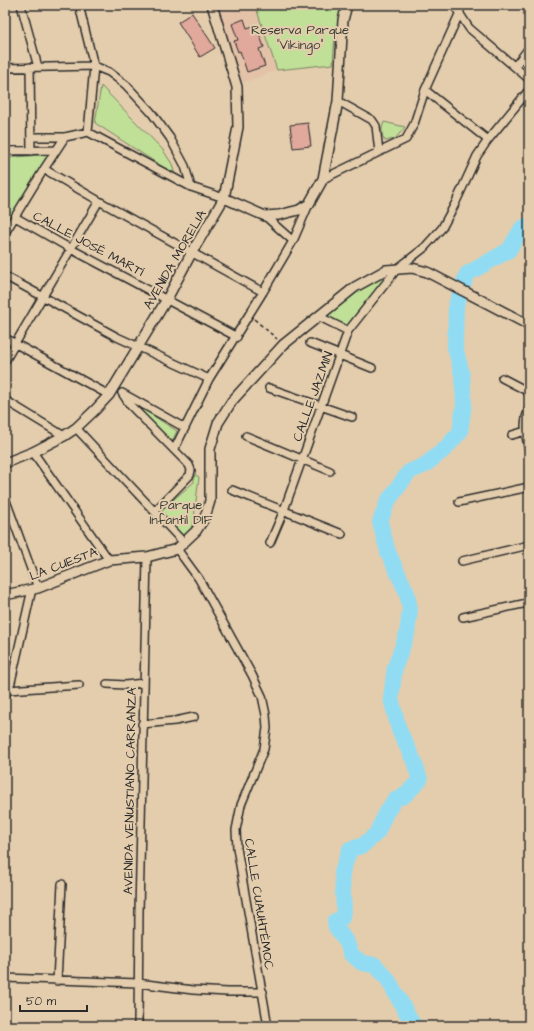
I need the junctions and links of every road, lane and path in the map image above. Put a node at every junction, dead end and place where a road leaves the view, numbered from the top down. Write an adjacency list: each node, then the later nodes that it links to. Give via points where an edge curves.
1 (21, 5): 11 (street)
2 (78, 5): 8 (street)
3 (212, 5): 28 (street, AVENIDA MORELIA, via 237,87 238,126)
4 (347, 5): 16 (street, via 343,20)
5 (454, 5): 6 (street)
6 (460, 12): 9 (street, via 469,28); 14 (street)
7 (529, 48): 9 (street)
8 (94, 66): 11 (street); 17 (street); 27 (street, via 109,72 126,85 151,112 170,138)
9 (515, 66): 13 (street)
10 (30, 67): 11 (street); 12 (street); 18 (street)
11 (38, 67)
12 (5, 68)
13 (529, 79)
14 (425, 90): 20 (street); 24 (street, via 414,124 406,139)
15 (529, 90): 20 (street, CALLE JAZMIN)
16 (338, 101): 24 (street, via 372,120 376,126); 26 (street)
17 (88, 132): 19 (street); 27 (street)
18 (31, 137): 19 (street); 23 (street)
19 (65, 137): 21 (street)
20 (488, 140): 37 (street, CALLE JAZMIN, via 477,156 442,228 424,248)
21 (56, 150): 23 (street); 25 (street)
22 (5, 151): 23 (street)
23 (32, 151)
24 (379, 152): 26 (street)
25 (44, 169): 29 (street); 32 (street)
26 (322, 179): 30 (street)
27 (191, 187): 28 (street)
28 (224, 198): 31 (street); 36 (street, AVENIDA MORELIA)
29 (99, 201): 35 (street); 36 (street)
30 (310, 204): 31 (street, via 299,210); 34 (street)
31 (265, 216): 34 (street)
32 (15, 217): 33 (street); 35 (street, CALLE JOSÉ MARTÍ)
33 (5, 233)
34 (293, 241): 39 (street)
35 (71, 249): 40 (street); 41 (street, CALLE JOSÉ MARTÍ)
36 (192, 252): 39 (street); 41 (street, AVENIDA MORELIA)
37 (397, 269): 43 (street, via 386,270 355,287); 44 (street, via 412,268 428,272); 45 (street, CALLE JAZMIN)
38 (5, 276): 40 (street)
39 (263, 292): 42 (street)
40 (44, 296): 49 (street); 51 (street)
41 (167, 299): 46 (street, CALLE JOSÉ MARTÍ); 51 (street, AVENIDA MORELIA)
42 (249, 314): 46 (street); 50 (path)
43 (318, 316): 45 (street); 50 (street)
44 (529, 326)
45 (348, 331): 52 (street, CALLE JAZMIN)
46 (237, 336): 56 (street)
47 (5, 338): 49 (street)
48 (310, 343): 52 (street)
49 (16, 344): 53 (street); 61 (street)
50 (283, 345): 87 (street, via 232,400 218,423 210,449 210,501 206,517)
51 (137, 347): 56 (street); 57 (street, AVENIDA MORELIA)
52 (339, 356): 54 (street); 63 (street, CALLE JAZMIN)
53 (5, 361)
54 (372, 368)
55 (502, 378): 59 (street)
56 (209, 379): 67 (street)
57 (113, 386): 60 (street); 61 (street, AVENIDA MORELIA)
58 (269, 388): 63 (street)
59 (529, 392)
60 (122, 393): 67 (street); 72 (street, via 130,405)
61 (109, 395): 66 (street, AVENIDA MORELIA)
62 (5, 400): 70 (street)
63 (321, 406): 65 (street); 75 (street, CALLE JAZMIN)
64 (529, 409): 68 (street, via 524,423)
65 (352, 417)
66 (76, 428): 70 (street, AVENIDA MORELIA); 83 (street, CALLE CUAUHTÉMOC)
67 (185, 428): 72 (street)
68 (527, 431): 69 (street); 74 (street)
69 (512, 435)
70 (64, 436): 73 (street, AVENIDA MORELIA)
71 (246, 436): 75 (street)
72 (174, 450): 83 (street, via 189,465 190,475)
73 (33, 452): 76 (street, AVENIDA MORELIA); 89 (street)
74 (529, 452)
75 (302, 459): 77 (street); 82 (street, CALLE JAZMIN)
76 (6, 463)
77 (330, 471)
78 (529, 487): 81 (street)
79 (232, 490): 82 (street)
80 (5, 498): 91 (street)
81 (459, 502)
82 (284, 510): 84 (street); 85 (street, CALLE JAZMIN)
83 (155, 511): 87 (street, CALLE CUAUHTÉMOC)
84 (342, 534)
85 (270, 543)
86 (529, 545): 90 (street)
87 (181, 546): 88 (street, LA CUESTA); 105 (street, CALLE CUAUHTÉMOC, via 252,675 262,696 266,715 264,749 241,805 236,830)
88 (147, 557): 89 (street, LA CUESTA); 95 (street, AVENIDA VENUSTIANO CARRANZA)
89 (109, 560): 91 (street, LA CUESTA)
90 (462, 562)
91 (35, 589): 92 (street, LA CUESTA); 98 (street, via 12,682)
92 (5, 595)
93 (529, 599): 94 (street, via 527,603)
94 (463, 617)
95 (144, 683): 96 (street); 100 (street, AVENIDA VENUSTIANO CARRANZA)
96 (107, 684)
97 (79, 685): 98 (street)
98 (6, 693)
99 (194, 717): 100 (street)
100 (142, 724): 104 (street, AVENIDA VENUSTIANO CARRANZA)
101 (62, 884): 103 (street)
102 (5, 978): 103 (street)
103 (57, 981): 104 (street)
104 (138, 984): 105 (street, via 193,990); 106 (street, AVENIDA VENUSTIANO CARRANZA)
105 (263, 992): 107 (street, CALLE CUAUHTÉMOC)
106 (138, 1026)
107 (268, 1026)

